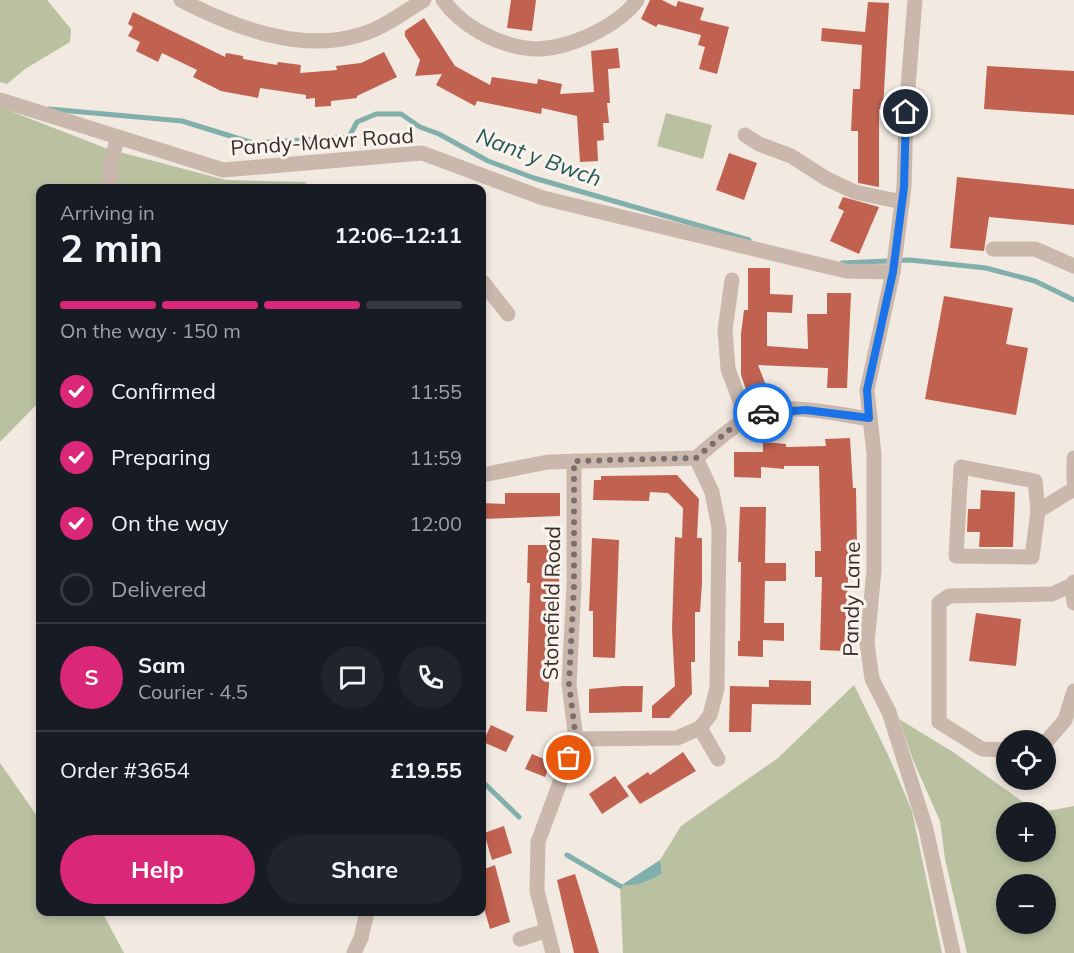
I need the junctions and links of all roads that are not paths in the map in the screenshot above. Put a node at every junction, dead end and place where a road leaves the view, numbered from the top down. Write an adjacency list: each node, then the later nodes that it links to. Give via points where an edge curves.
1 (181, 0): 2 (street, via 235,25 268,35 307,40 360,35)
2 (424, 0)
3 (443, 0): 4 (street, via 469,27 527,49 550,47 594,34 617,20)
4 (637, 0)
5 (915, 0): 10 (street, Pandy Lane)
6 (0, 100): 8 (street, Pandy-Mawr Road)
7 (745, 135): 10 (street, via 855,192)
8 (118, 137): 9 (street); 13 (street, Pandy-Mawr Road, via 223,170 422,153 543,198 846,271)
9 (110, 184)
10 (902, 202): 13 (street, Pandy Lane)
11 (993, 249): 12 (street, via 1035,249)
12 (1074, 266)
13 (893, 272): 17 (street, Pandy Lane, via 867,390)
14 (732, 280): 18 (street, via 725,330 728,369)
15 (486, 286): 16 (street)
16 (508, 314)
17 (869, 418): 18 (street, via 784,410); 39 (street, Pandy Lane, via 874,454 874,571 867,643 872,679 889,712 926,829)
18 (747, 420): 19 (street)
19 (696, 458): 21 (street); 29 (street, via 712,492 719,528 717,688 710,715)
20 (1074, 458): 23 (street)
21 (574, 461): 22 (street); 31 (street, Stonefield Road, via 569,684)
22 (486, 474)
23 (1074, 481)
24 (1074, 489): 25 (street)
25 (1038, 511): 25 (street, via 1032,557 956,556 961,467 1035,481)
26 (1073, 584): 27 (street); 32 (street, via 1052,594 949,596 939,603 939,722 982,749)
27 (1074, 603)
28 (1074, 691): 30 (street, via 1065,720)
29 (700, 728): 31 (street, via 677,738); 33 (street)
30 (1056, 730)
31 (576, 739): 35 (street, Stonefield Road, via 538,842 537,891)
32 (996, 750)
33 (718, 759)
34 (366, 916): 37 (street)
35 (545, 931): 36 (street); 38 (street, Stonefield Road)
36 (520, 939)
37 (354, 953)
38 (553, 953)
39 (953, 953)

